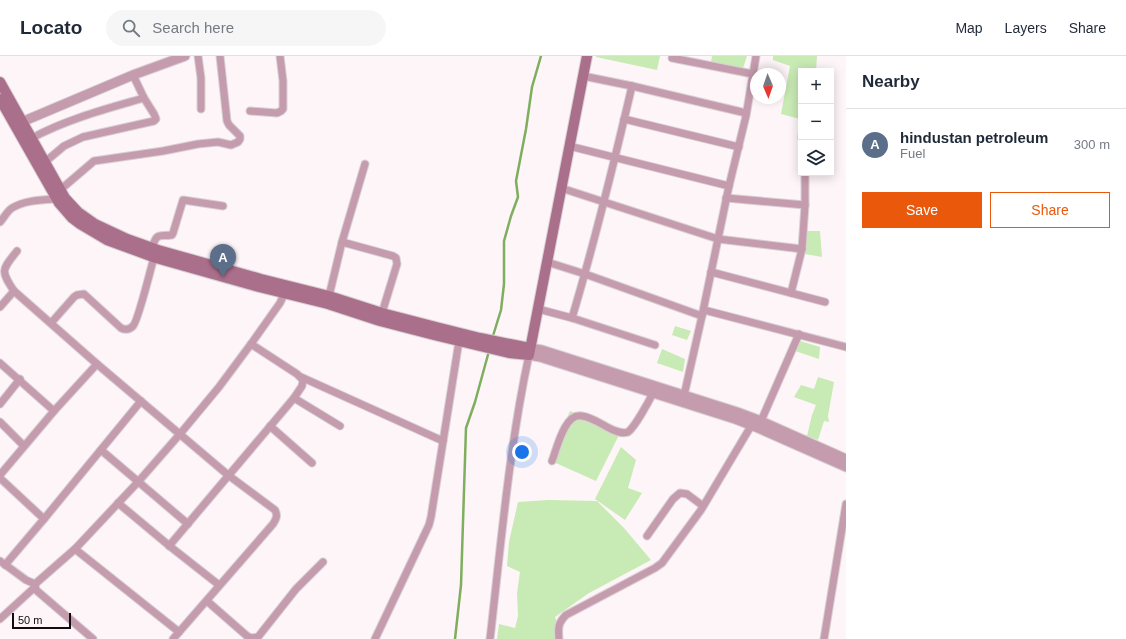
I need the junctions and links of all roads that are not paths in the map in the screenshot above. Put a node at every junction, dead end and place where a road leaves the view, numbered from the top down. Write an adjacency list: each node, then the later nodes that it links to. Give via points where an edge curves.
1 (185, 56): 10 (street)
2 (198, 56): 17 (street)
3 (220, 56): 31 (street, via 227,121 240,136 238,142 198,144 94,161)
4 (280, 56): 18 (street, via 283,109 277,113)
5 (586, 56): 11 (main road)
6 (756, 56): 8 (street)
7 (672, 58): 9 (street)
8 (754, 68)
9 (750, 73)
10 (133, 76): 15 (street); 21 (street)
11 (583, 76): 13 (street); 23 (main road)
12 (0, 82): 21 (main road)
13 (632, 86): 19 (street); 20 (street)
14 (750, 91): 19 (street)
15 (144, 98): 22 (street, via 72,120); 26 (street, via 155,116 154,121 83,137 64,146)
16 (0, 99): 21 (main road)
17 (201, 110)
18 (250, 111)
19 (746, 113): 24 (street)
20 (624, 119): 24 (street); 25 (street)
21 (19, 123): 22 (main road); 31 (main road)
22 (32, 138): 26 (main road)
23 (569, 146): 25 (street); 30 (main road)
24 (739, 147): 29 (street)
25 (616, 158): 29 (street); 33 (street)
26 (45, 162): 31 (main road)
27 (365, 164): 38 (street)
28 (805, 176): 34 (street)
29 (729, 186): 32 (street)
30 (561, 188): 33 (street); 42 (main road)
31 (58, 194): 36 (street, via 15,206); 41 (main road, via 72,218 91,231 107,240)
32 (726, 198): 34 (street); 37 (street)
33 (603, 202): 37 (street); 44 (street)
34 (805, 205): 39 (street)
35 (223, 206): 41 (street, via 183,200 174,233 156,237)
36 (0, 222)
37 (718, 238): 39 (street); 43 (street)
38 (342, 242): 48 (street); 52 (street, via 396,258 397,264)
39 (802, 249): 47 (street)
40 (17, 250): 46 (street, via 3,272)
41 (153, 252): 45 (main road); 55 (street, via 132,328 121,328 84,294 74,297)
42 (547, 262): 44 (street); 51 (main road)
43 (711, 272): 47 (street); 53 (street)
44 (586, 274): 53 (street); 54 (street)
45 (286, 290): 48 (main road); 57 (main road, via 380,321); 59 (street)
46 (14, 291): 50 (street); 55 (street)
47 (791, 293): 49 (street)
48 (329, 296): 52 (main road)
49 (826, 302)
50 (0, 307)
51 (538, 309): 54 (street); 62 (main road)
52 (382, 313): 58 (main road)
53 (703, 313): 56 (street); 69 (street)
54 (572, 318): 60 (street)
55 (51, 323): 64 (street)
56 (800, 334): 61 (street); 74 (street)
57 (459, 341): 58 (main road); 78 (street)
58 (479, 342): 62 (main road)
59 (252, 344): 65 (street); 77 (street)
60 (655, 345)
61 (846, 347)
62 (530, 351): 67 (street, via 540,357); 69 (street, via 542,350); 106 (street, via 520,396)
63 (0, 363): 66 (street)
64 (97, 364): 70 (street); 72 (street)
65 (301, 377): 68 (street, via 302,386); 78 (street)
66 (20, 379): 71 (street); 72 (street)
67 (653, 393): 69 (street); 82 (street, via 631,429 625,432 621,433 585,416 573,417 566,426)
68 (294, 398): 75 (street); 76 (street)
69 (683, 399): 74 (street)
70 (141, 401): 77 (street); 80 (street)
71 (0, 404)
72 (54, 411): 79 (street)
73 (0, 422): 79 (street)
74 (756, 422): 81 (street); 84 (street); 90 (street)
75 (270, 426): 83 (street); 85 (street)
76 (340, 426)
77 (180, 434): 85 (street); 87 (street)
78 (443, 442): 105 (street, via 429,525)
79 (24, 446): 86 (street)
80 (101, 450): 87 (street); 91 (street)
81 (846, 459)
82 (552, 461)
83 (312, 463)
84 (846, 467)
85 (228, 475): 92 (street); 99 (street, via 271,506 277,514 273,524)
86 (0, 477): 91 (street)
87 (138, 482): 88 (street); 92 (street)
88 (118, 503): 94 (street); 95 (street)
89 (846, 504): 108 (street)
90 (703, 506): 93 (street, via 686,494 680,493); 107 (street, via 662,563 566,615 560,620)
91 (44, 519): 97 (street)
92 (188, 524): 94 (street)
93 (647, 536)
94 (169, 546): 99 (street)
95 (75, 549): 98 (street); 102 (street)
96 (323, 562): 100 (street, via 296,589 258,637 247,636)
97 (2, 563): 98 (street)
98 (35, 585): 101 (street); 103 (street, via 36,590)
99 (219, 585): 100 (street)
100 (207, 601): 102 (street)
101 (0, 619)
102 (179, 632): 104 (street)
103 (89, 638)
104 (173, 639)
105 (375, 639)
106 (490, 639)
107 (559, 639)
108 (824, 639)

